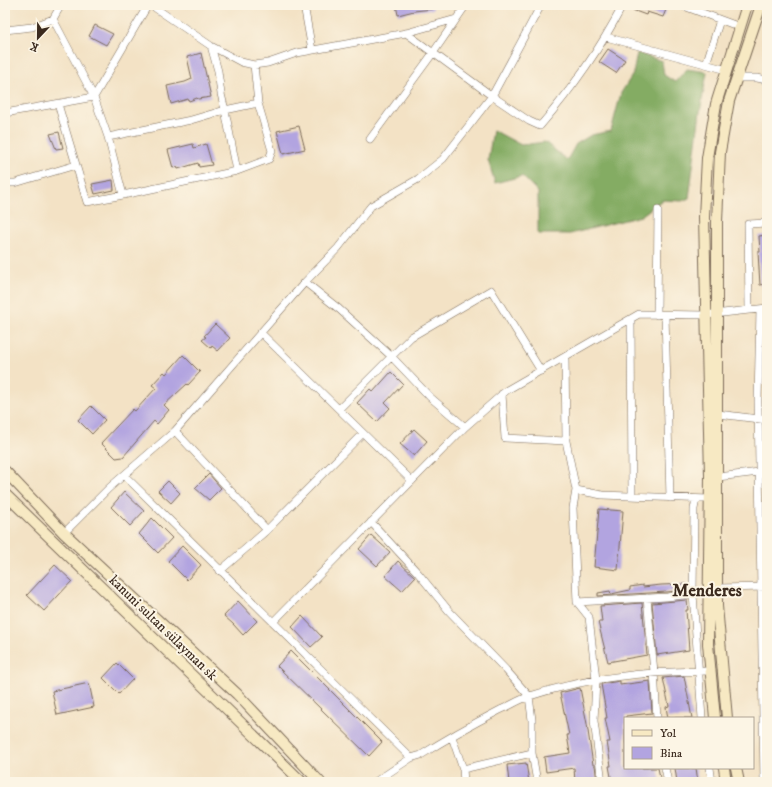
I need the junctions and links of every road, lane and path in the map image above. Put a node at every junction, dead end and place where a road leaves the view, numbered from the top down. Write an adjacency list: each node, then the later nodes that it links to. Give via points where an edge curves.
1 (61, 5): 10 (street)
2 (150, 5): 17 (street); 26 (street)
3 (304, 5): 18 (street)
4 (466, 5): 11 (street)
5 (541, 5): 25 (street)
6 (623, 5): 16 (street)
7 (681, 5): 12 (street)
8 (747, 5): 13 (main road)
9 (761, 5): 23 (main road)
10 (53, 19): 14 (street, via 32,27); 26 (street)
11 (456, 19): 15 (street); 19 (street)
12 (720, 20): 13 (street); 20 (street)
13 (740, 27): 22 (main road)
14 (5, 30)
15 (406, 33): 18 (street); 19 (street)
16 (606, 37): 20 (street); 25 (street, via 588,65 540,126)
17 (211, 46): 21 (street, via 241,62); 29 (street)
18 (312, 50): 21 (street)
19 (433, 53): 25 (street); 32 (street)
20 (706, 64): 22 (street)
21 (254, 65): 27 (street)
22 (727, 70): 45 (main road, via 716,104 707,158 704,217)
23 (736, 78): 24 (street); 42 (main road, via 720,152 717,222)
24 (767, 80)
25 (492, 96): 39 (street, via 443,159 418,179 371,206 338,248)
26 (94, 97): 28 (street); 31 (street)
27 (258, 103): 29 (street); 34 (street, via 272,151 269,159)
28 (58, 104): 30 (street); 33 (street)
29 (225, 110): 31 (street, via 191,120); 34 (street)
30 (5, 114)
31 (108, 137): 36 (street)
32 (370, 139)
33 (76, 166): 35 (street, via 16,183); 36 (street, via 87,202)
34 (237, 171): 36 (street)
35 (5, 182)
36 (123, 195)
37 (658, 210): 43 (street)
38 (767, 223): 41 (street, via 748,224)
39 (305, 282): 47 (street); 48 (street)
40 (763, 309): 41 (street); 54 (street)
41 (749, 310): 42 (street)
42 (718, 313): 45 (street); 53 (main road)
43 (657, 315): 44 (street); 46 (street, via 639,314)
44 (665, 315): 45 (street); 68 (street)
45 (705, 315): 70 (main road)
46 (631, 319): 49 (street); 67 (street)
47 (261, 332): 52 (street); 57 (street)
48 (391, 356): 50 (street, via 411,337 491,290); 52 (street); 56 (street, via 430,398)
49 (565, 357): 50 (street); 59 (street)
50 (541, 371): 51 (street)
51 (502, 394): 56 (street); 59 (street, via 505,438)
52 (339, 408): 58 (street)
53 (718, 414): 54 (street); 63 (main road)
54 (758, 420): 55 (street); 61 (street)
55 (767, 420)
56 (465, 428): 64 (street)
57 (175, 431): 62 (street); 72 (street)
58 (363, 433): 64 (street); 72 (street)
59 (566, 441): 65 (street)
60 (5, 471): 73 (main road)
61 (763, 473): 63 (street); 75 (street)
62 (124, 475): 73 (street); 74 (street)
63 (718, 477): 76 (main road)
64 (412, 481): 71 (street)
65 (576, 490): 67 (street, via 602,495); 79 (street, via 573,508)
66 (5, 494): 100 (main road, kanuni sultan sülayman sk)
67 (632, 496): 68 (street)
68 (670, 498): 69 (street)
69 (696, 499): 70 (street); 77 (street)
70 (709, 499): 76 (main road)
71 (371, 522): 80 (street); 86 (street, via 449,611)
72 (267, 530): 74 (street)
73 (64, 533): 101 (main road, via 237,694)
74 (220, 570): 80 (street)
75 (764, 587): 76 (street); 81 (street)
76 (713, 590): 77 (street); 83 (main road, via 708,644); 91 (main road, via 718,614)
77 (693, 594): 78 (street); 82 (street)
78 (647, 598): 79 (street); 84 (street)
79 (577, 602): 85 (street, via 589,617)
80 (274, 621): 94 (street)
81 (765, 667): 87 (street)
82 (698, 671): 83 (street); 84 (street); 89 (street)
83 (710, 671): 90 (main road)
84 (654, 672): 85 (street); 88 (street)
85 (596, 680): 86 (street); 105 (street, via 594,721)
86 (529, 696): 92 (street); 93 (street)
87 (765, 711): 110 (street)
88 (657, 717)
89 (702, 717)
90 (715, 717)
91 (727, 717)
92 (452, 737): 94 (street); 95 (street)
93 (532, 753): 95 (street); 104 (street)
94 (411, 758): 102 (street)
95 (463, 769): 103 (street)
96 (665, 769): 106 (street)
97 (710, 769): 107 (street)
98 (724, 769): 108 (main road)
99 (736, 769): 109 (main road)
100 (302, 782)
101 (320, 782)
102 (375, 782)
103 (464, 782)
104 (537, 782)
105 (602, 782)
106 (668, 782)
107 (712, 782)
108 (726, 782)
109 (739, 782)
110 (764, 782)

